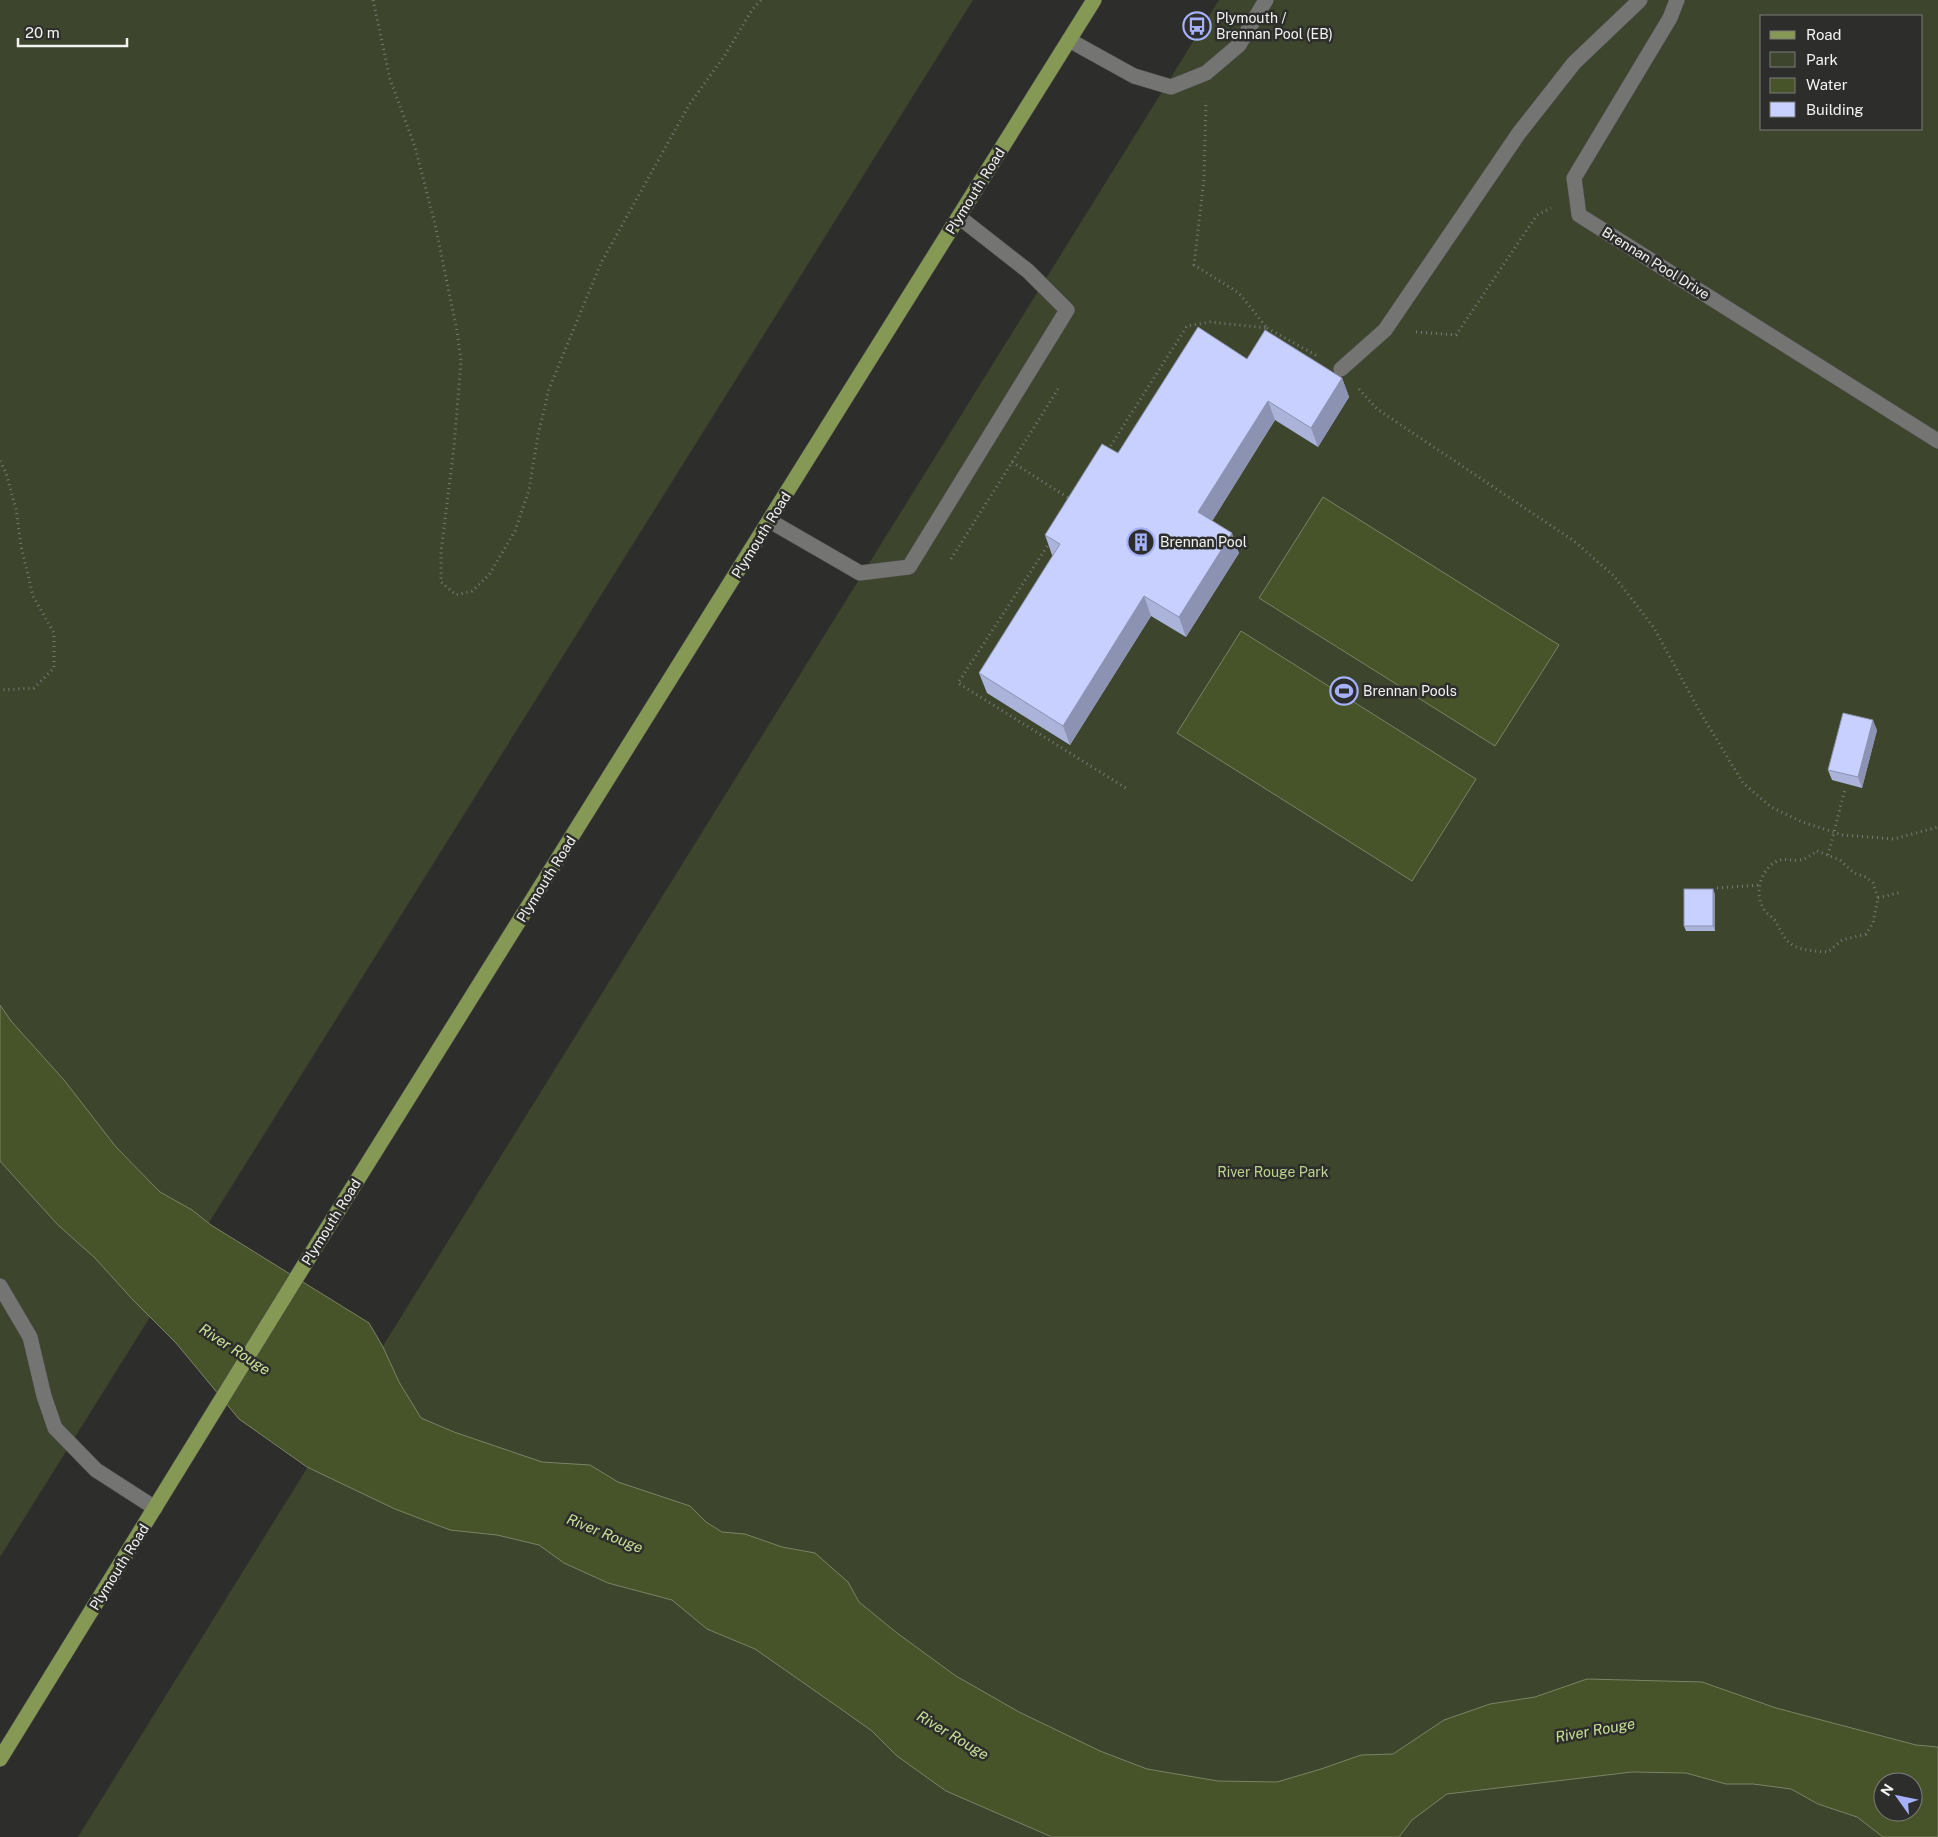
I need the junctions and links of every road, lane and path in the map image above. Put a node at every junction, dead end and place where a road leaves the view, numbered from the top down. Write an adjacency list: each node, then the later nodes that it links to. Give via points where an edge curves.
1 (373, 0): 2 (path, via 390,79 415,147 435,224 461,361 441,552 441,582 456,595 472,591 489,575 514,531 529,490 549,389 601,263 689,105)
2 (761, 0)
3 (1094, 0): 7 (main road, Plymouth Road)
4 (1266, 0): 8 (street, via 1239,45)
5 (1640, 0): 12 (street, via 1574,63 1519,133)
6 (1677, 0): 9 (street, Brennan Pool Drive, via 1670,18 1574,178)
7 (1069, 40): 8 (street, via 1134,76 1171,87); 10 (main road, Plymouth Road)
8 (1206, 73): 11 (path, via 1204,179 1194,265 1239,293)
9 (1576, 194): 12 (path, via 1537,215 1456,335); 15 (street, Brennan Pool Drive, via 1579,215)
10 (959, 217): 20 (main road, Plymouth Road); 20 (street, via 1028,272 1067,310 910,567 860,573)
11 (1268, 328): 13 (path); 16 (path, via 1210,322 1187,326)
12 (1385, 330): 13 (street)
13 (1341, 369): 27 (path, via 1377,409 1574,541 1614,576 1654,628 1743,783 1772,807 1802,822)
14 (1060, 386): 18 (path)
15 (1938, 442)
16 (1107, 452)
17 (0, 460): 23 (path, via 16,508 33,596 54,633 54,668 34,688)
18 (1012, 462): 19 (path); 22 (path)
19 (1075, 502)
20 (770, 521): 34 (main road, Plymouth Road)
21 (1054, 535): 25 (path, via 958,683)
22 (952, 559)
23 (0, 690)
24 (1845, 789): 27 (path)
25 (1129, 790)
26 (1938, 827): 27 (path, via 1894,839)
27 (1833, 832): 28 (path)
28 (1828, 855): 29 (path, via 1817,851 1798,861 1784,858 1771,865); 32 (path, via 1874,883)
29 (1760, 885): 30 (path); 32 (path, via 1760,901 1766,912 1775,919 1789,942 1804,950 1828,952 1842,940 1866,934 1873,923)
30 (1717, 888)
31 (1901, 892): 32 (path)
32 (1878, 898)
33 (0, 1286): 34 (street, via 30,1337 55,1428 96,1470)
34 (155, 1508): 35 (main road, Plymouth Road)
35 (0, 1759)

